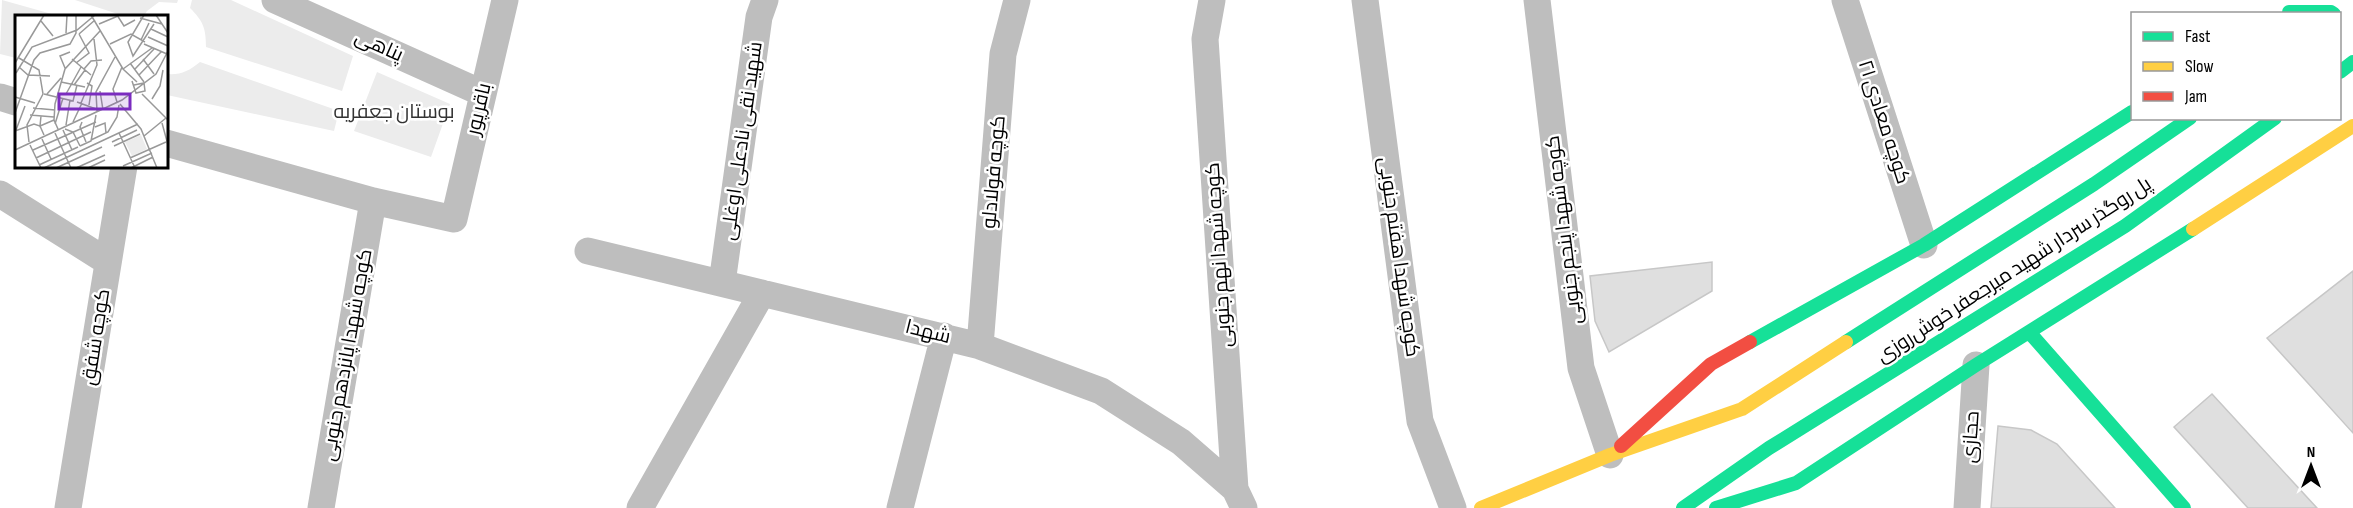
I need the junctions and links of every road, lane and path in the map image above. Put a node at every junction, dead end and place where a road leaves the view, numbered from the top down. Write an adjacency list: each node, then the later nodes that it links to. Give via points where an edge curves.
1 (275, 0): 11 (street, پناهی)
2 (506, 0): 11 (street, باقرپور)
3 (765, 0): 25 (street, شهید نقی نادعلی اوغلی, via 759,17)
4 (1017, 0): 29 (street, کوچه فولادلو, via 1004,54)
5 (1212, 0): 32 (street, کوچه شهدا نهم جنوبی, via 1205,39)
6 (1365, 0): 37 (street, کوچه شهدا هفتم جنوبی, via 1420,421)
7 (1537, 0): 31 (street, کوچه شهدا پنجم جنوبی, via 1581,368)
8 (1845, 0): 22 (street, کوچه معادی ۲۱)
9 (2304, 0): 10 (main road)
10 (2288, 12)
11 (482, 93): 21 (street, باقرپور, via 454,219)
12 (0, 97): 13 (street)
13 (15, 102)
14 (2131, 113): 22 (main road)
15 (2187, 120): 31 (main road, پل روگذر سردار شهید میرجعفر خوش‌روزی, via 1742,409)
16 (2272, 120): 39 (main road, پل روگذر سردار شهید میرجعفر خوش‌روزی, via 2125,226 1768,448)
17 (2353, 126): 27 (main road)
18 (168, 144): 21 (street)
19 (124, 168): 24 (street, کوچه شفق)
20 (0, 194): 24 (street)
21 (373, 201): 34 (street, کوچه شهدا پانزدهم جنوبی)
22 (1924, 245): 31 (main road, via 1711,364)
23 (588, 251): 25 (street, شهدا)
24 (108, 262): 33 (street, کوچه شفق)
25 (722, 283): 26 (street, شهدا)
26 (762, 292): 28 (street, شهدا); 35 (street)
27 (2029, 332): 30 (main road); 42 (main road)
28 (944, 336): 29 (street, شهدا); 36 (street)
29 (980, 346): 32 (street, شهدا, via 1101,391 1181,442)
30 (1976, 365): 40 (main road, via 1796,483); 41 (street, حجازی)
31 (1610, 455): 38 (main road, پل روگذر سردار شهید میرجعفر خوش‌روزی)
32 (1239, 498)
33 (68, 508)
34 (321, 508)
35 (640, 508)
36 (900, 508)
37 (1453, 508)
38 (1481, 508)
39 (1683, 508)
40 (1716, 508)
41 (1967, 508)
42 (2184, 508)

